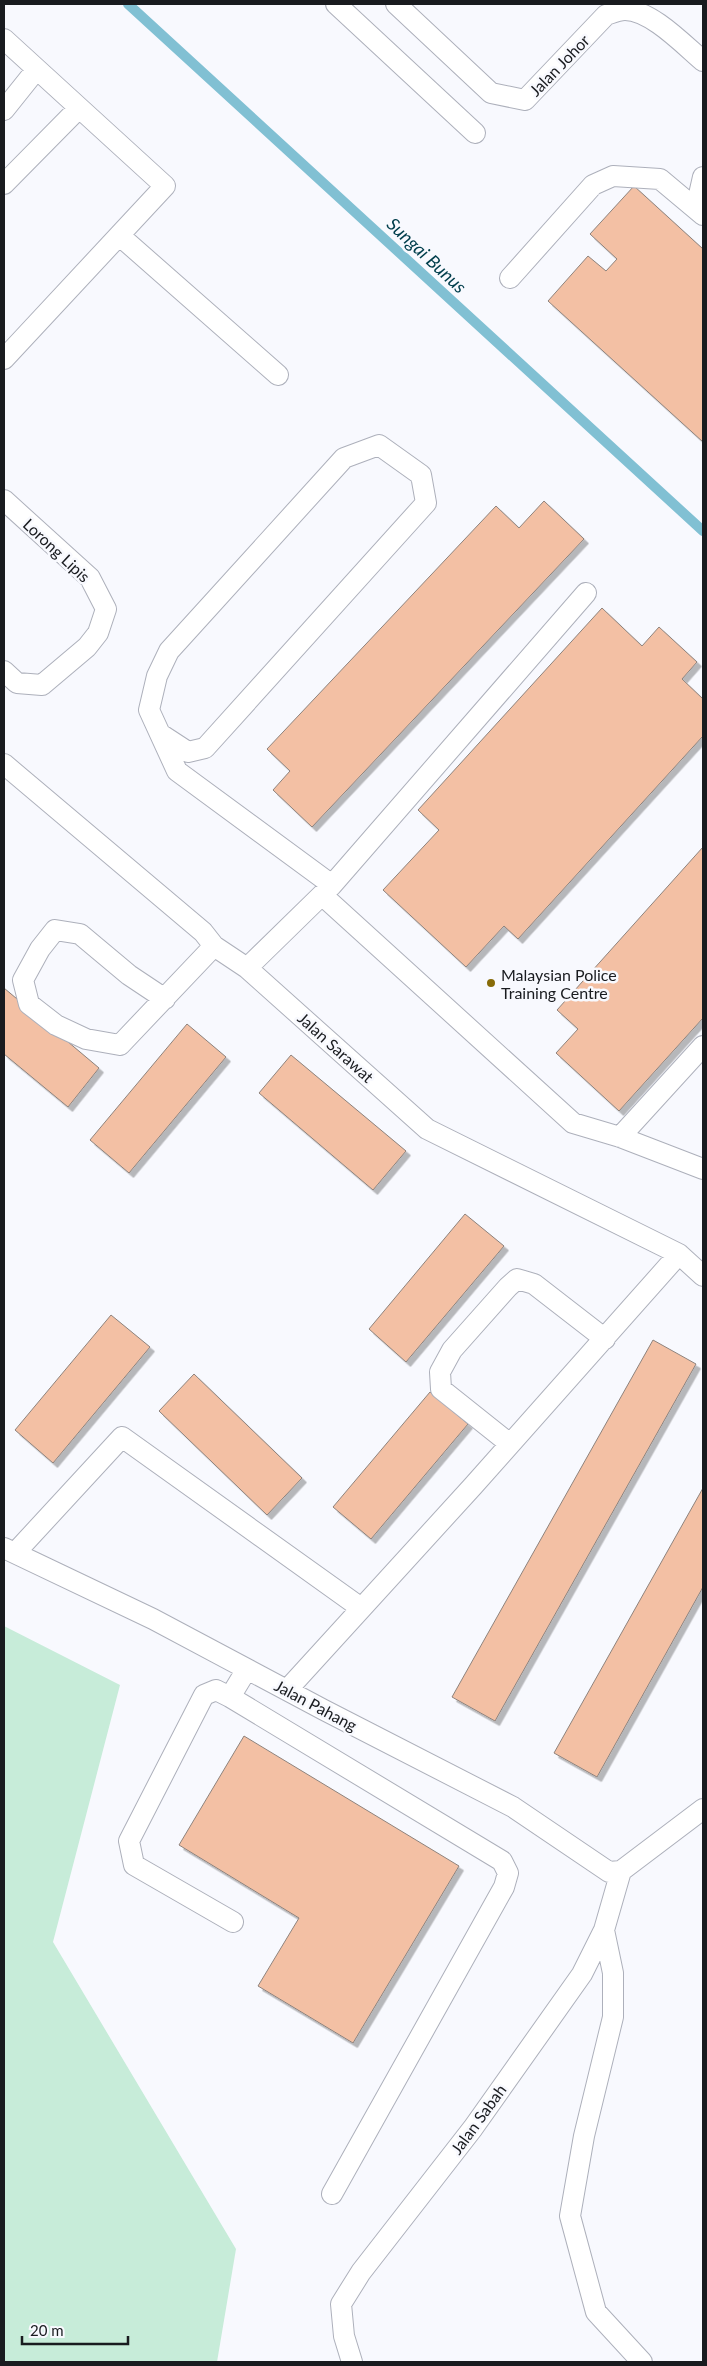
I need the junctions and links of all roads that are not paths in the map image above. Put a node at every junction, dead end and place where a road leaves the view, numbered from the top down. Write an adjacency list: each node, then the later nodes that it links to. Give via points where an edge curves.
1 (336, 4): 9 (lane)
2 (396, 4): 3 (lane, Jalan Johor, via 492,93 525,100 606,15)
3 (640, 8): 5 (lane, Jalan Johor)
4 (4, 39): 6 (lane)
5 (703, 61)
6 (36, 70): 7 (lane); 8 (lane)
7 (78, 109): 11 (lane); 13 (lane, via 165,186)
8 (4, 110)
9 (475, 133)
10 (703, 177): 12 (lane)
11 (4, 184)
12 (699, 212): 14 (lane, via 660,178 612,176 593,185)
13 (120, 236): 15 (lane); 16 (lane)
14 (510, 278)
15 (4, 359)
16 (278, 375)
17 (4, 500): 19 (lane, Lorong Lipis, via 90,578 106,608 98,633 87,647 42,685 17,683)
18 (586, 593): 22 (lane)
19 (4, 671)
20 (162, 735): 20 (lane, via 149,710 157,676 169,651 344,458 379,445 421,475 426,503 206,748 188,752); 22 (lane, via 177,772)
21 (4, 764): 23 (lane, Jalan Sarawat, via 203,932)
22 (327, 890): 24 (lane); 27 (lane, via 573,1123)
23 (214, 946): 24 (lane, Jalan Sarawat); 25 (lane)
24 (247, 968): 29 (lane, Jalan Sarawat, via 427,1128)
25 (165, 999): 25 (lane, via 120,1045 86,1039 56,1025 29,1004 23,980 55,930 80,934 128,976)
26 (703, 1046): 27 (lane)
27 (620, 1137): 28 (lane)
28 (703, 1169)
29 (679, 1254): 30 (lane, Jalan Sarawat); 31 (lane)
30 (703, 1276)
31 (605, 1339): 32 (lane); 32 (lane, via 534,1284 517,1279 508,1287 452,1350 440,1372 441,1389)
32 (510, 1444): 34 (lane)
33 (9, 1551): 34 (lane, via 122,1436); 35 (lane, Jalan Pahang, via 153,1619)
34 (361, 1608): 36 (lane)
35 (247, 1669): 36 (lane, Jalan Pahang); 37 (lane)
36 (287, 1690): 39 (lane, Jalan Pahang, via 513,1807 609,1872)
37 (230, 1697): 40 (lane, via 216,1690 204,1695 129,1842 134,1865); 42 (lane, via 502,1861 508,1874)
38 (703, 1809): 39 (lane)
39 (621, 1872): 41 (lane, Jalan Sabah)
40 (233, 1922)
41 (604, 1930): 43 (lane, Jalan Sabah, via 582,1974 341,2304 344,2336); 44 (lane, via 614,1973 613,2017 584,2136 570,2216 596,2312)
42 (332, 2194)
43 (352, 2362)
44 (642, 2362)

